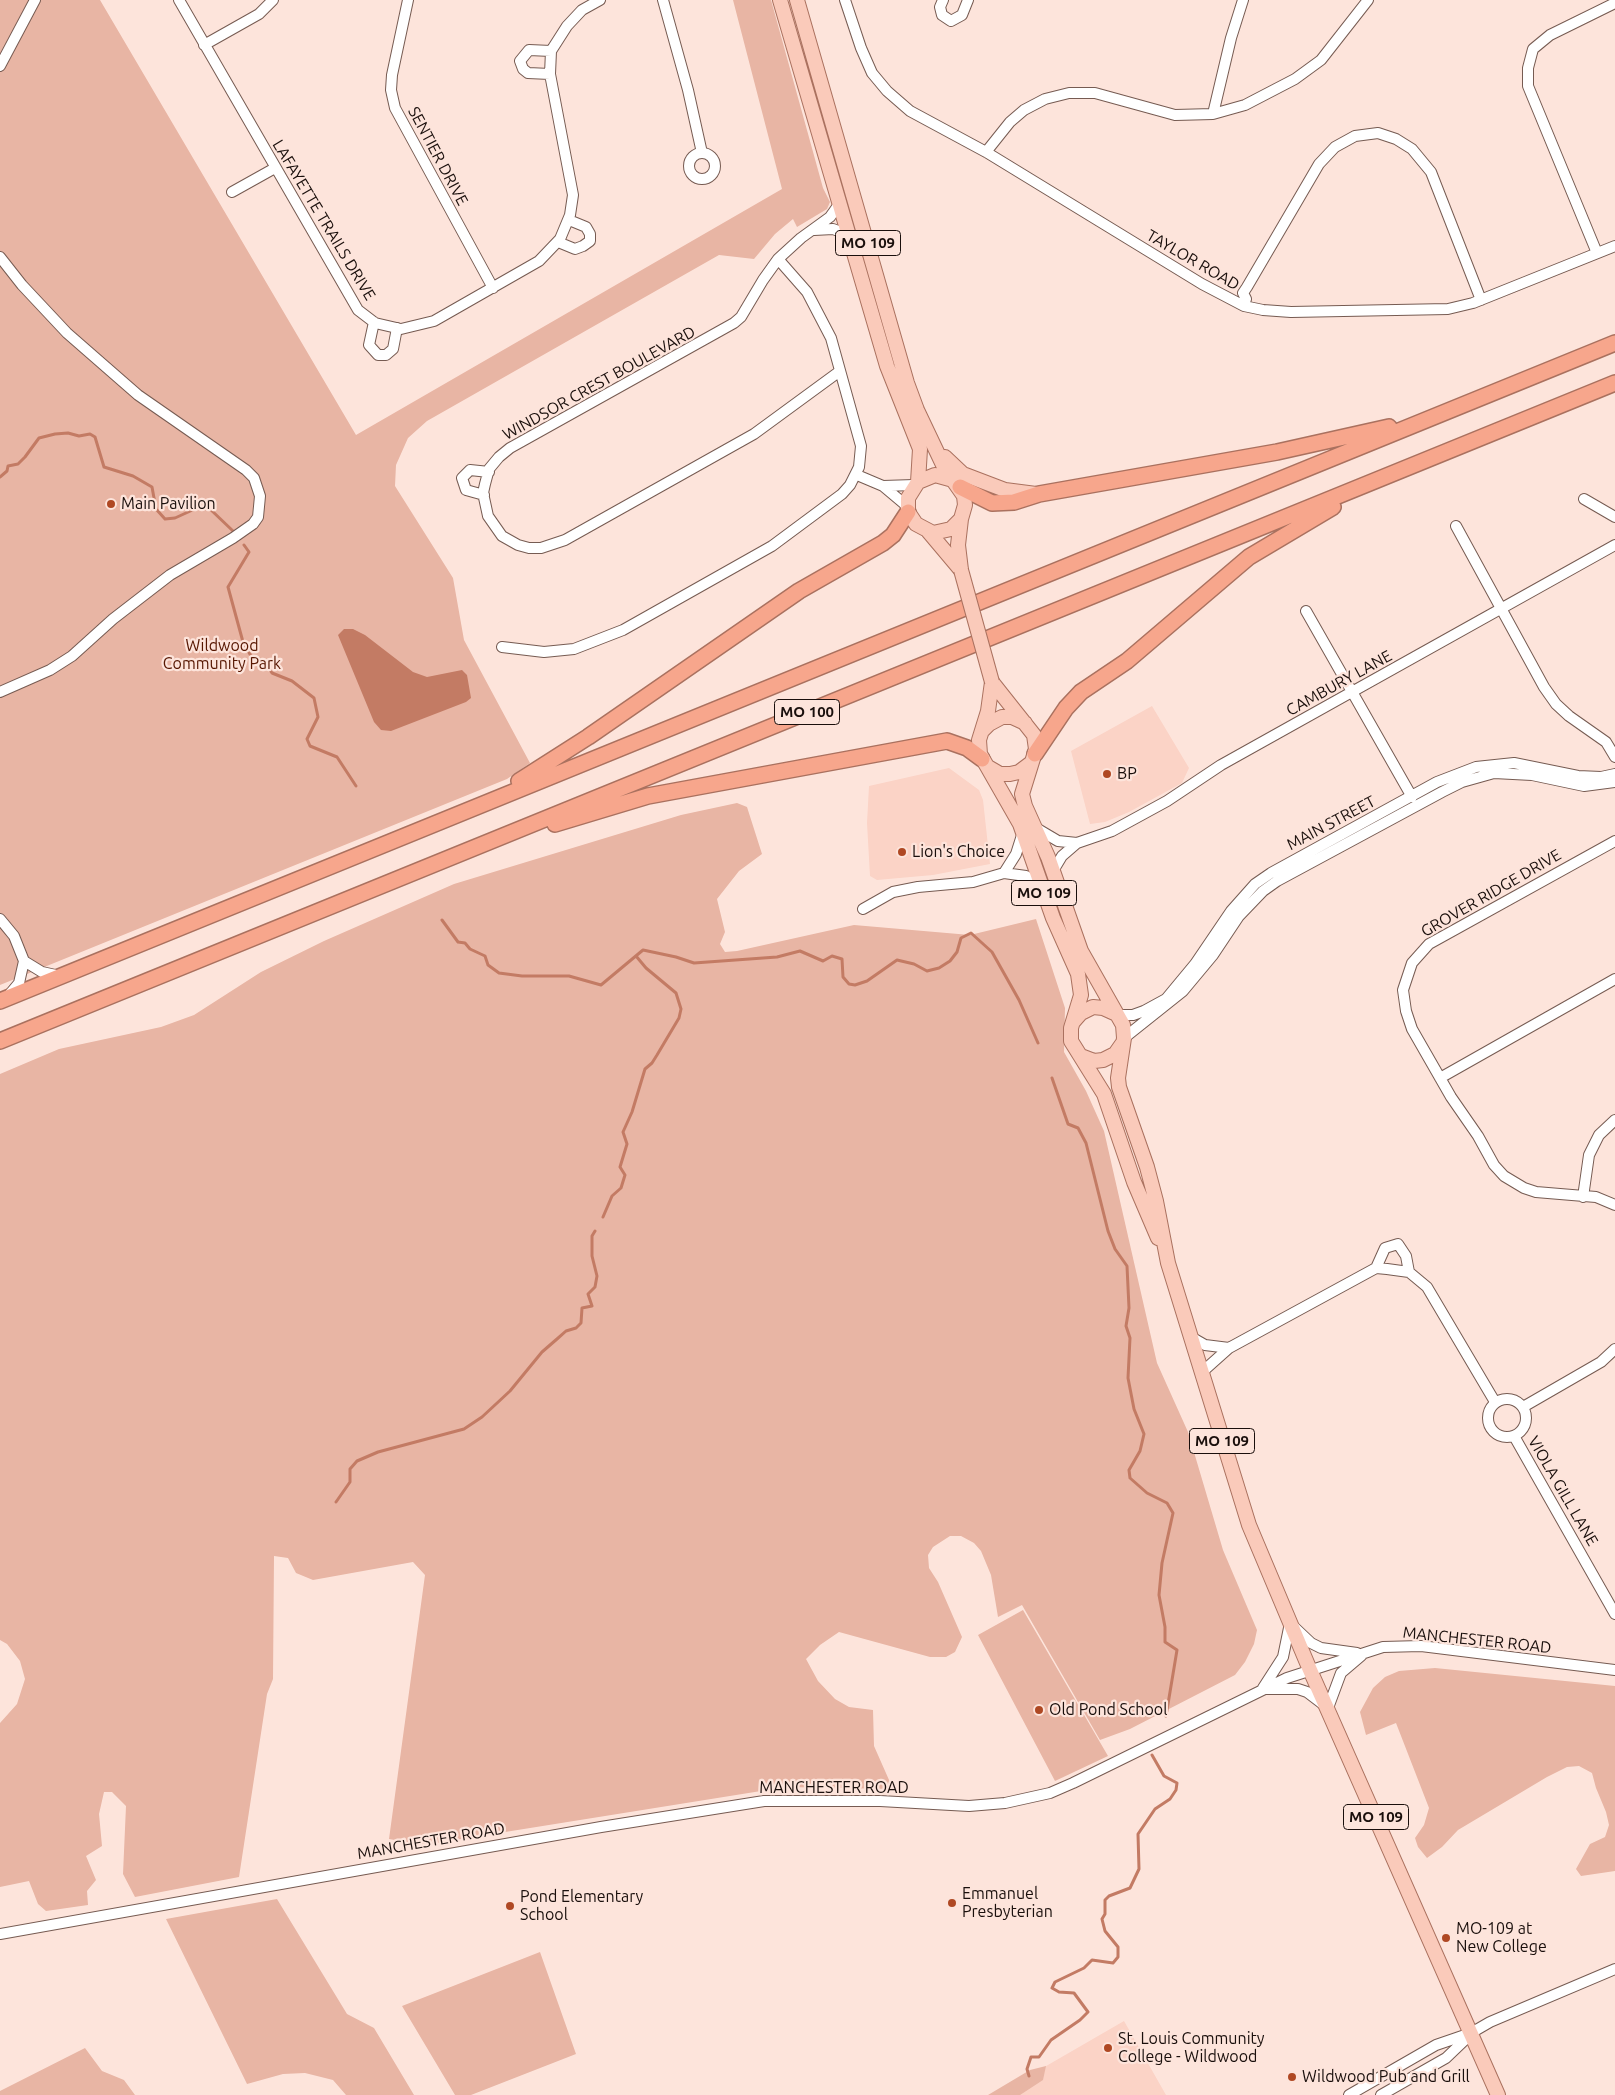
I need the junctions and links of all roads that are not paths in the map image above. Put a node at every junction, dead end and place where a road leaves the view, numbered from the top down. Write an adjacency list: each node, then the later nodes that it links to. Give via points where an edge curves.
1 (35, 0): 17 (street)
2 (178, 0): 15 (street, LAFAYETTE TRAILS DRIVE)
3 (273, 0): 15 (street, via 259,14)
4 (408, 0): 33 (street, SENTIER DRIVE, via 392,75 395,108)
5 (600, 0): 16 (street, via 582,10)
6 (662, 0): 20 (street)
7 (780, 0): 24 (main road, MO 109)
8 (798, 0): 42 (main road, MO 109, via 907,383)
9 (845, 0): 21 (street, TAYLOR ROAD, via 866,61 878,82 910,111)
10 (943, 0): 11 (street, via 940,7 942,15 951,21 962,15)
11 (968, 0)
12 (1243, 0): 19 (street, via 1228,47)
13 (1368, 0): 19 (street, via 1321,60 1308,71 1245,105)
14 (1615, 4): 30 (street, via 1550,35 1533,49 1528,68 1528,86)
15 (204, 45): 22 (street, LAFAYETTE TRAILS DRIVE)
16 (551, 51): 18 (street, LAFAYETTE TRAILS DRIVE); 18 (street, via 529,50 520,61 528,73)
17 (0, 66)
18 (550, 74): 25 (street, LAFAYETTE TRAILS DRIVE, via 573,196)
19 (1213, 114): 21 (street, via 1175,115 1101,94 1069,93 1024,110)
20 (702, 152)
21 (986, 152): 35 (street, TAYLOR ROAD, via 1202,284)
22 (275, 168): 23 (street); 36 (street, LAFAYETTE TRAILS DRIVE, via 358,310)
23 (232, 192)
24 (840, 203): 26 (street, WINDSOR CREST BOULEVARD, via 830,217); 27 (main road, MO 109)
25 (569, 220): 28 (street, LAFAYETTE TRAILS DRIVE); 28 (street, via 586,227 590,240 575,249)
26 (814, 230): 27 (street, via 833,229); 32 (street, WINDSOR CREST BOULEVARD)
27 (849, 235): 45 (main road, MO 109, via 887,366 920,448)
28 (558, 242): 33 (street, LAFAYETTE TRAILS DRIVE, via 539,261)
29 (1615, 246): 30 (street, TAYLOR ROAD)
30 (1597, 254): 34 (street, TAYLOR ROAD)
31 (0, 257): 63 (street, via 66,333 158,411 246,470 254,478 260,496 258,517 253,524 170,574 72,656 50,670)
32 (778, 259): 39 (street, via 807,292 819,312 829,333); 43 (street, WINDSOR CREST BOULEVARD, via 734,324 510,448)
33 (493, 288): 37 (street, LAFAYETTE TRAILS DRIVE, via 430,323)
34 (1481, 300): 35 (street, TAYLOR ROAD, via 1448,309 1291,312 1263,310); 35 (street, via 1431,172 1412,149 1378,133 1355,136 1335,147 1320,164 1261,261 1244,293)
35 (1245, 303)
36 (374, 322): 37 (street, LAFAYETTE TRAILS DRIVE); 37 (street, via 369,345 378,355 386,355 393,349)
37 (398, 328)
38 (1615, 343): 41 (highway, MO 100)
39 (840, 372): 44 (street, via 861,446); 50 (street, WINDSOR CREST BOULEVARD, via 754,434 552,545 529,548 502,536 488,516)
40 (1615, 383): 46 (highway, MO 100)
41 (1434, 416): 49 (highway, via 1277,452); 73 (highway, MO 100)
42 (935, 446): 47 (main road, MO 109); 49 (main road, via 963,474 1005,490)
43 (489, 472): 50 (street, WINDSOR CREST BOULEVARD); 50 (street, via 470,470 462,478 466,490)
44 (857, 475): 48 (street); 61 (street, via 842,494 778,542 623,630 574,649 544,652)
45 (916, 483): 47 (main road, via 935,475); 48 (street); 52 (main road, MO 109, via 908,498)
46 (1370, 483): 68 (highway, via 1249,557 1126,661 1082,692 1066,708); 75 (highway, MO 100)
47 (957, 484): 49 (highway, via 992,503 1014,502); 54 (main road, MO 109, via 965,505)
48 (883, 486): 52 (street)
49 (1039, 494)
50 (484, 495)
51 (1584, 499): 53 (street)
52 (908, 510): 56 (main road, MO 109, via 916,524); 73 (highway, via 893,535 883,543 799,591 588,737)
53 (1615, 517)
54 (961, 519): 56 (main road, via 947,531); 58 (main road, MO 109, via 958,545)
55 (1456, 526): 59 (street)
56 (928, 531): 58 (main road, MO 109)
57 (1615, 545): 59 (street, CAMBURY LANE)
58 (961, 570): 62 (main road, MO 109, bridge)
59 (1502, 609): 64 (street, CAMBURY LANE); 67 (street, via 1556,704 1606,742)
60 (1306, 610): 64 (street)
61 (502, 647)
62 (992, 682): 65 (main road, MO 109); 66 (main road, MO 109)
63 (0, 692)
64 (1352, 693): 72 (street); 77 (street, CAMBURY LANE, via 1221,765 1158,806 1112,831)
65 (1029, 726): 66 (main road, via 1017,718 1002,717 989,724); 68 (main road, MO 109, via 1036,739)
66 (980, 735): 69 (main road, MO 109, via 978,745)
67 (1615, 757)
68 (1033, 758): 69 (main road, via 1019,772 1010,774 1000,774); 74 (main road, MO 109, via 1022,794)
69 (985, 763): 74 (main road, MO 109); 75 (highway, via 967,748 947,741 648,796 537,829)
70 (1615, 774): 72 (street, MAIN STREET, via 1578,776 1536,766 1496,764 1461,772)
71 (1615, 782): 89 (street, MAIN STREET, via 1584,786 1532,775 1494,773 1462,782 1442,792 1262,891 1239,916 1183,992)
72 (1412, 797): 87 (street, MAIN STREET, via 1270,873 1255,884 1231,911 1195,964 1166,999 1144,1011)
73 (476, 806): 84 (highway, MO 100)
74 (1030, 830): 77 (street, via 1058,841); 78 (main road, MO 109); 79 (street); 80 (main road, MO 109)
75 (512, 833): 90 (highway, MO 100)
76 (1615, 840): 92 (street, GROVER RIDGE DRIVE, via 1436,939 1412,962 1403,990 1406,1011 1412,1029)
77 (1077, 843): 78 (street, CAMBURY LANE, via 1062,856)
78 (1053, 871): 87 (main road, MO 109, via 1080,951)
79 (1004, 873): 80 (street, via 1026,876); 81 (street, via 973,882 894,892)
80 (1044, 893): 88 (main road, MO 109, via 1081,985)
81 (863, 909)
82 (0, 919): 83 (street, via 14,936)
83 (24, 961): 84 (street, via 42,972); 86 (street, via 19,983)
84 (60, 976): 86 (highway, MO 100)
85 (1615, 979): 92 (street)
86 (4, 999)
87 (1115, 1014): 88 (main road, via 1102,1008 1089,1008); 89 (main road, MO 109, via 1122,1025)
88 (1072, 1023): 91 (main road, MO 109, via 1071,1041)
89 (1123, 1040): 91 (main road, via 1115,1054 1107,1059 1094,1061); 96 (main road, MO 109, via 1119,1087 1147,1167)
90 (0, 1041)
91 (1081, 1056): 96 (main road, MO 109, via 1112,1112 1134,1182)
92 (1440, 1078): 94 (street, GROVER RIDGE DRIVE, via 1504,1176 1536,1192)
93 (1615, 1120): 94 (street, via 1599,1135 1589,1154)
94 (1583, 1196): 95 (street, GROVER RIDGE DRIVE, via 1596,1197)
95 (1615, 1205)
96 (1168, 1263): 99 (main road, MO 109)
97 (1376, 1268): 98 (street); 98 (street, via 1385,1248 1398,1244 1406,1256); 100 (street)
98 (1409, 1272): 103 (street, via 1431,1293)
99 (1191, 1337): 100 (street, via 1205,1345); 102 (main road, MO 109)
100 (1229, 1348): 102 (street)
101 (1615, 1349): 104 (street, via 1601,1362)
102 (1202, 1373): 107 (main road, MO 109, via 1249,1525)
103 (1495, 1402): 104 (street, via 1514,1399); 105 (street, VIOLA GILL LANE, via 1488,1412 1489,1425 1502,1437)
104 (1523, 1407): 105 (street, VIOLA GILL LANE, via 1526,1424)
105 (1514, 1436): 106 (street, VIOLA GILL LANE)
106 (1615, 1614)
107 (1290, 1623): 108 (street, via 1311,1643 1322,1648); 109 (main road, MO 109); 111 (street, via 1283,1657)
108 (1363, 1653): 109 (street, MANCHESTER ROAD); 110 (street, MANCHESTER ROAD, via 1383,1647 1421,1646); 112 (street, via 1341,1673)
109 (1310, 1670): 111 (street, MANCHESTER ROAD); 112 (main road, MO 109)
110 (1615, 1670)
111 (1263, 1689): 112 (street, via 1298,1689); 113 (street, MANCHESTER ROAD, via 1073,1783 1050,1793 1005,1803 969,1806 880,1800 764,1801 601,1826)
112 (1328, 1708): 115 (main road, MO 109)
113 (0, 1934)
114 (1615, 1969): 115 (street, via 1490,2022)
115 (1472, 2033): 116 (street, via 1436,2045); 117 (street, via 1446,2058); 118 (main road, MO 109)
116 (1349, 2095)
117 (1381, 2095)
118 (1498, 2095)

